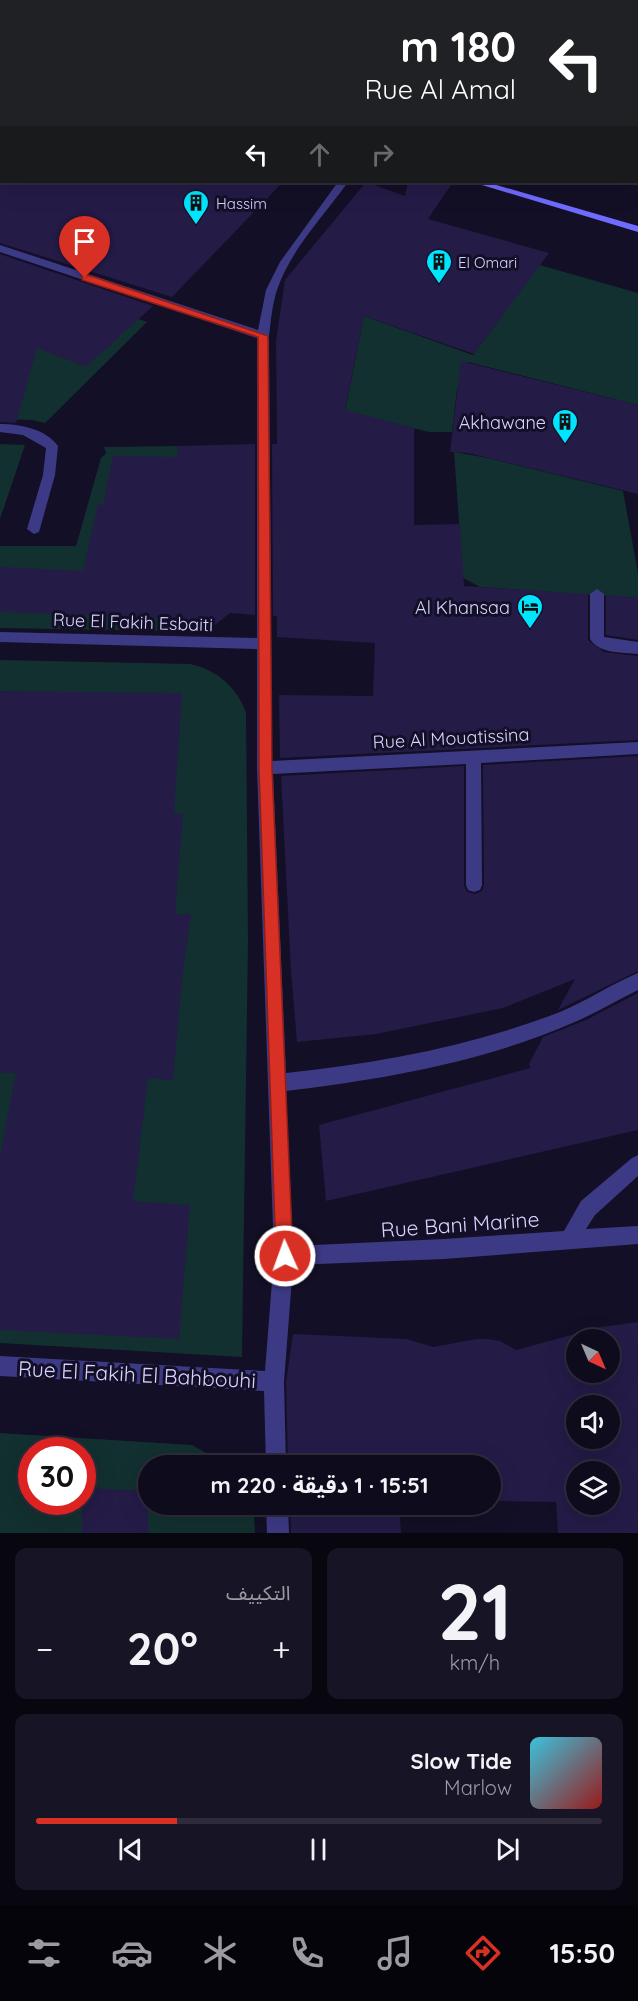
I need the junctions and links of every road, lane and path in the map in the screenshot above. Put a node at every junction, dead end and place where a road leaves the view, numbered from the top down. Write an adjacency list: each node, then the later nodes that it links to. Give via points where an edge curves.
1 (342, 183): 5 (street, via 286,262 273,288)
2 (480, 183): 3 (street)
3 (638, 229)
4 (0, 248): 5 (street)
5 (263, 336): 10 (street)
6 (0, 428): 7 (street, via 16,428 52,446 49,475)
7 (34, 529)
8 (597, 594): 11 (street, via 597,639 604,644)
9 (0, 637): 10 (street, Rue El Fakih Esbaiti)
10 (266, 644): 14 (street)
11 (638, 648)
12 (638, 748): 13 (street, Rue Al Mouatissina)
13 (473, 757): 14 (street, Rue Al Mouatissina); 15 (street)
14 (266, 768): 17 (street)
15 (474, 885)
16 (638, 981): 17 (street, via 561,1020 495,1042 362,1074)
17 (279, 1083): 21 (street)
18 (638, 1164): 20 (street, via 588,1208)
19 (638, 1235): 20 (street, Rue Bani Marine)
20 (570, 1238): 21 (street, Rue Bani Marine, via 444,1249)
21 (285, 1256): 23 (street)
22 (0, 1366): 23 (street, Rue El Fakih El Bahbouhi)
23 (274, 1383): 24 (street)
24 (276, 1455)
25 (277, 1515): 26 (street)
26 (278, 1533)

